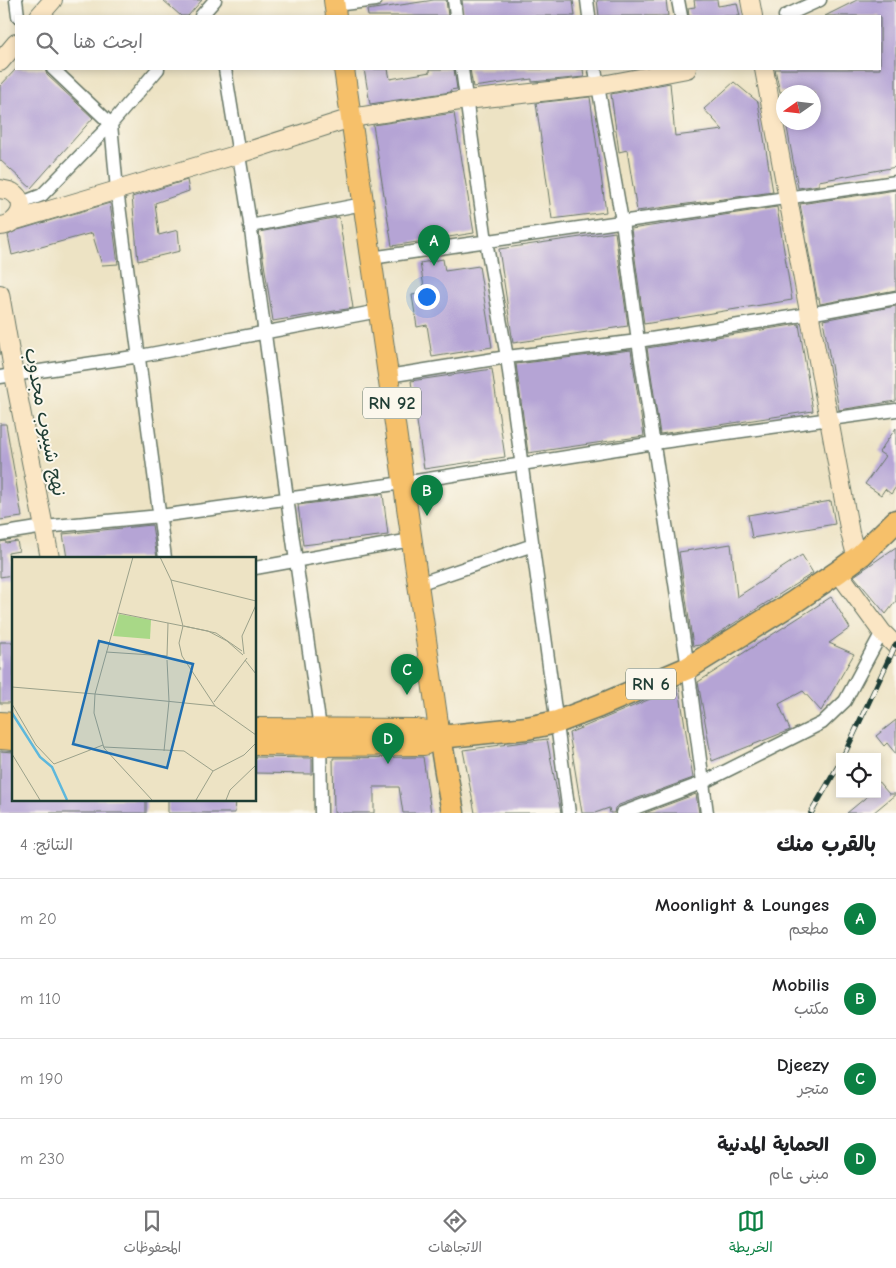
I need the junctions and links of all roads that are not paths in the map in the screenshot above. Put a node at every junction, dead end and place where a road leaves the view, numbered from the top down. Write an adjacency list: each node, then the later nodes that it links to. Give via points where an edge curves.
1 (53, 0): 12 (street)
2 (214, 0): 13 (street); 14 (street)
3 (376, 0): 10 (street)
4 (454, 0): 15 (street)
5 (587, 0): 16 (street)
6 (678, 0): 17 (street)
7 (750, 0): 18 (street)
8 (820, 0): 19 (street)
9 (15, 1): 11 (street)
10 (335, 7)
11 (18, 15)
12 (40, 15)
13 (202, 15)
14 (216, 15)
15 (456, 15)
16 (589, 15)
17 (680, 15)
18 (753, 15)
19 (787, 15)
20 (15, 44): 21 (street)
21 (0, 62)
22 (54, 70): 32 (street)
23 (157, 70): 32 (street)
24 (225, 70): 33 (street)
25 (344, 70): 31 (main road, RN 92)
26 (462, 70): 30 (street)
27 (676, 70): 29 (street)
28 (764, 70): 38 (street)
29 (596, 77): 30 (street); 42 (street)
30 (466, 100): 31 (street); 44 (street)
31 (351, 118): 33 (street); 39 (main road, RN 92)
32 (111, 124): 36 (street); 37 (street)
33 (239, 154): 36 (street); 43 (street)
34 (896, 182): 38 (street)
35 (0, 189): 41 (street, via 11,191 18,198)
36 (117, 190): 40 (street); 52 (street)
37 (42, 195): 40 (street); 41 (street)
38 (788, 196): 42 (street); 49 (street)
39 (363, 204): 43 (street); 45 (main road, RN 92)
40 (51, 210): 41 (street)
41 (12, 217)
42 (622, 221): 44 (street); 51 (street)
43 (250, 226): 50 (street)
44 (486, 241): 45 (street); 53 (street)
45 (371, 258): 48 (main road, RN 92)
46 (0, 294): 54 (street, نهج شيبوب مجدوب)
47 (896, 298): 49 (street)
48 (378, 311): 50 (street); 55 (main road, RN 92)
49 (809, 314): 51 (street); 57 (street)
50 (264, 332): 52 (street); 61 (street)
51 (638, 341): 53 (street); 58 (street)
52 (140, 356): 54 (street); 62 (street)
53 (507, 357): 55 (street); 59 (street)
54 (7, 376): 64 (street, نهج شيبوب مجدوب)
55 (388, 376): 60 (main road, RN 92)
56 (896, 410): 57 (street)
57 (829, 420): 58 (street); 70 (street)
58 (654, 443): 59 (street); 77 (street)
59 (522, 464): 60 (street); 67 (street)
60 (403, 483): 61 (street); 66 (main road, RN 92)
61 (287, 498): 62 (street); 71 (street)
62 (160, 516): 64 (street); 69 (street)
63 (896, 521): 70 (highway, RN 6)
64 (44, 527): 65 (street); 68 (street, نهج شيبوب مجدوب)
65 (0, 534)
66 (411, 540): 71 (street); 74 (main road, RN 92)
67 (533, 545): 74 (street); 78 (street)
68 (50, 557)
69 (165, 557)
70 (857, 559): 73 (highway, RN 6)
71 (296, 561): 72 (street); 80 (street)
72 (256, 568)
73 (838, 572): 75 (street); 77 (highway, RN 6)
74 (418, 584): 81 (main road, RN 92)
75 (882, 632): 76 (street); 83 (street, via 845,701 822,722)
76 (896, 646)
77 (688, 668): 78 (highway, RN 6); 83 (street)
78 (557, 722): 81 (highway, RN 6); 86 (street)
79 (256, 728): 80 (main road, RN 6)
80 (320, 737): 81 (main road, RN 6, via 415,729); 82 (main road, RN 6); 84 (street)
81 (440, 737): 85 (highway, RN 92)
82 (256, 745)
83 (702, 782): 87 (street); 88 (street)
84 (321, 813)
85 (453, 813)
86 (569, 813)
87 (622, 813)
88 (707, 813)

